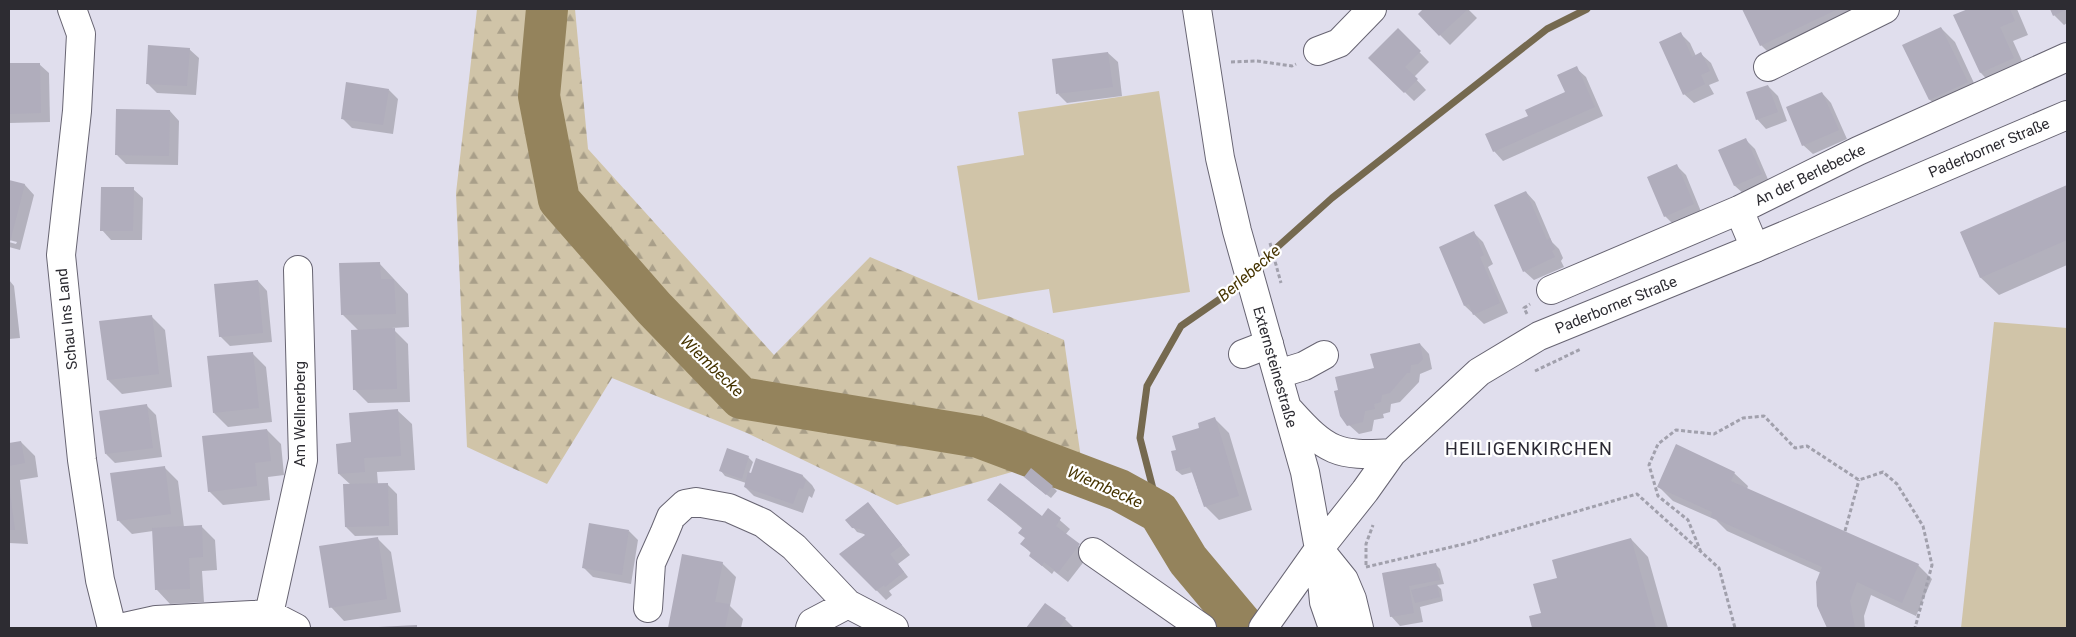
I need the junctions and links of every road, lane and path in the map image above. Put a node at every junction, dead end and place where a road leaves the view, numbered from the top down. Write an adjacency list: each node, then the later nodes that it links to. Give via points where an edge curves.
1 (72, 9): 34 (street, Schau Ins Land, via 80,44 77,110 61,255 82,460 100,580)
2 (1197, 9): 7 (street, Externsteinestraße)
3 (1372, 9): 5 (street, via 1339,43)
4 (1885, 9): 8 (street)
5 (1318, 51): 7 (path, via 1292,66 1258,61)
6 (2067, 57): 10 (street, An der Berlebecke, via 1858,151)
7 (1205, 66): 16 (street, Externsteinestraße, via 1220,158)
8 (1768, 67)
9 (2067, 115): 12 (street, Paderborner Straße)
10 (1739, 210): 12 (street); 15 (street, An der Berlebecke)
11 (1267, 235): 14 (path)
12 (1755, 248): 23 (street, Paderborner Straße, via 1528,341 1479,372)
13 (298, 270): 32 (street, Am Wellnerberg, via 303,460)
14 (1281, 283)
15 (1551, 290)
16 (1269, 344): 18 (street); 20 (street, Externsteinestraße)
17 (1582, 348): 21 (path)
18 (1242, 354)
19 (1324, 356): 20 (street)
20 (1278, 374): 22 (street, Externsteinestraße)
21 (1529, 374)
22 (1287, 408): 23 (street, via 1318,441 1338,450 1359,455); 27 (street, Externsteinestraße, via 1305,472)
23 (1392, 452): 27 (street, Paderborner Straße)
24 (1859, 480): 26 (path); 29 (path, via 1807,446 1795,448 1764,416 1743,418 1714,434 1676,430 1658,444 1649,465 1658,496 1688,520); 43 (path, via 1883,472 1897,484 1923,526 1932,565)
25 (1374, 522): 29 (path, via 1366,544 1366,567 1464,544 1637,494)
26 (1845, 531)
27 (1319, 549): 33 (street, Paderborner Straße); 40 (street, Externsteinestraße, via 1324,602); 41 (street, via 1344,580)
28 (1093, 552): 39 (street)
29 (1701, 552): 42 (path, via 1719,568)
30 (848, 604): 31 (street, via 794,547 763,523 729,508 696,502 685,504 671,517 651,563); 37 (street, via 812,623); 38 (street)
31 (648, 608)
32 (268, 614): 35 (street, via 156,620); 36 (street)
33 (1266, 624)
34 (112, 628)
35 (120, 628)
36 (296, 628)
37 (810, 628)
38 (894, 628)
39 (1202, 628)
40 (1333, 628)
41 (1359, 628)
42 (1735, 628)
43 (1915, 628)

